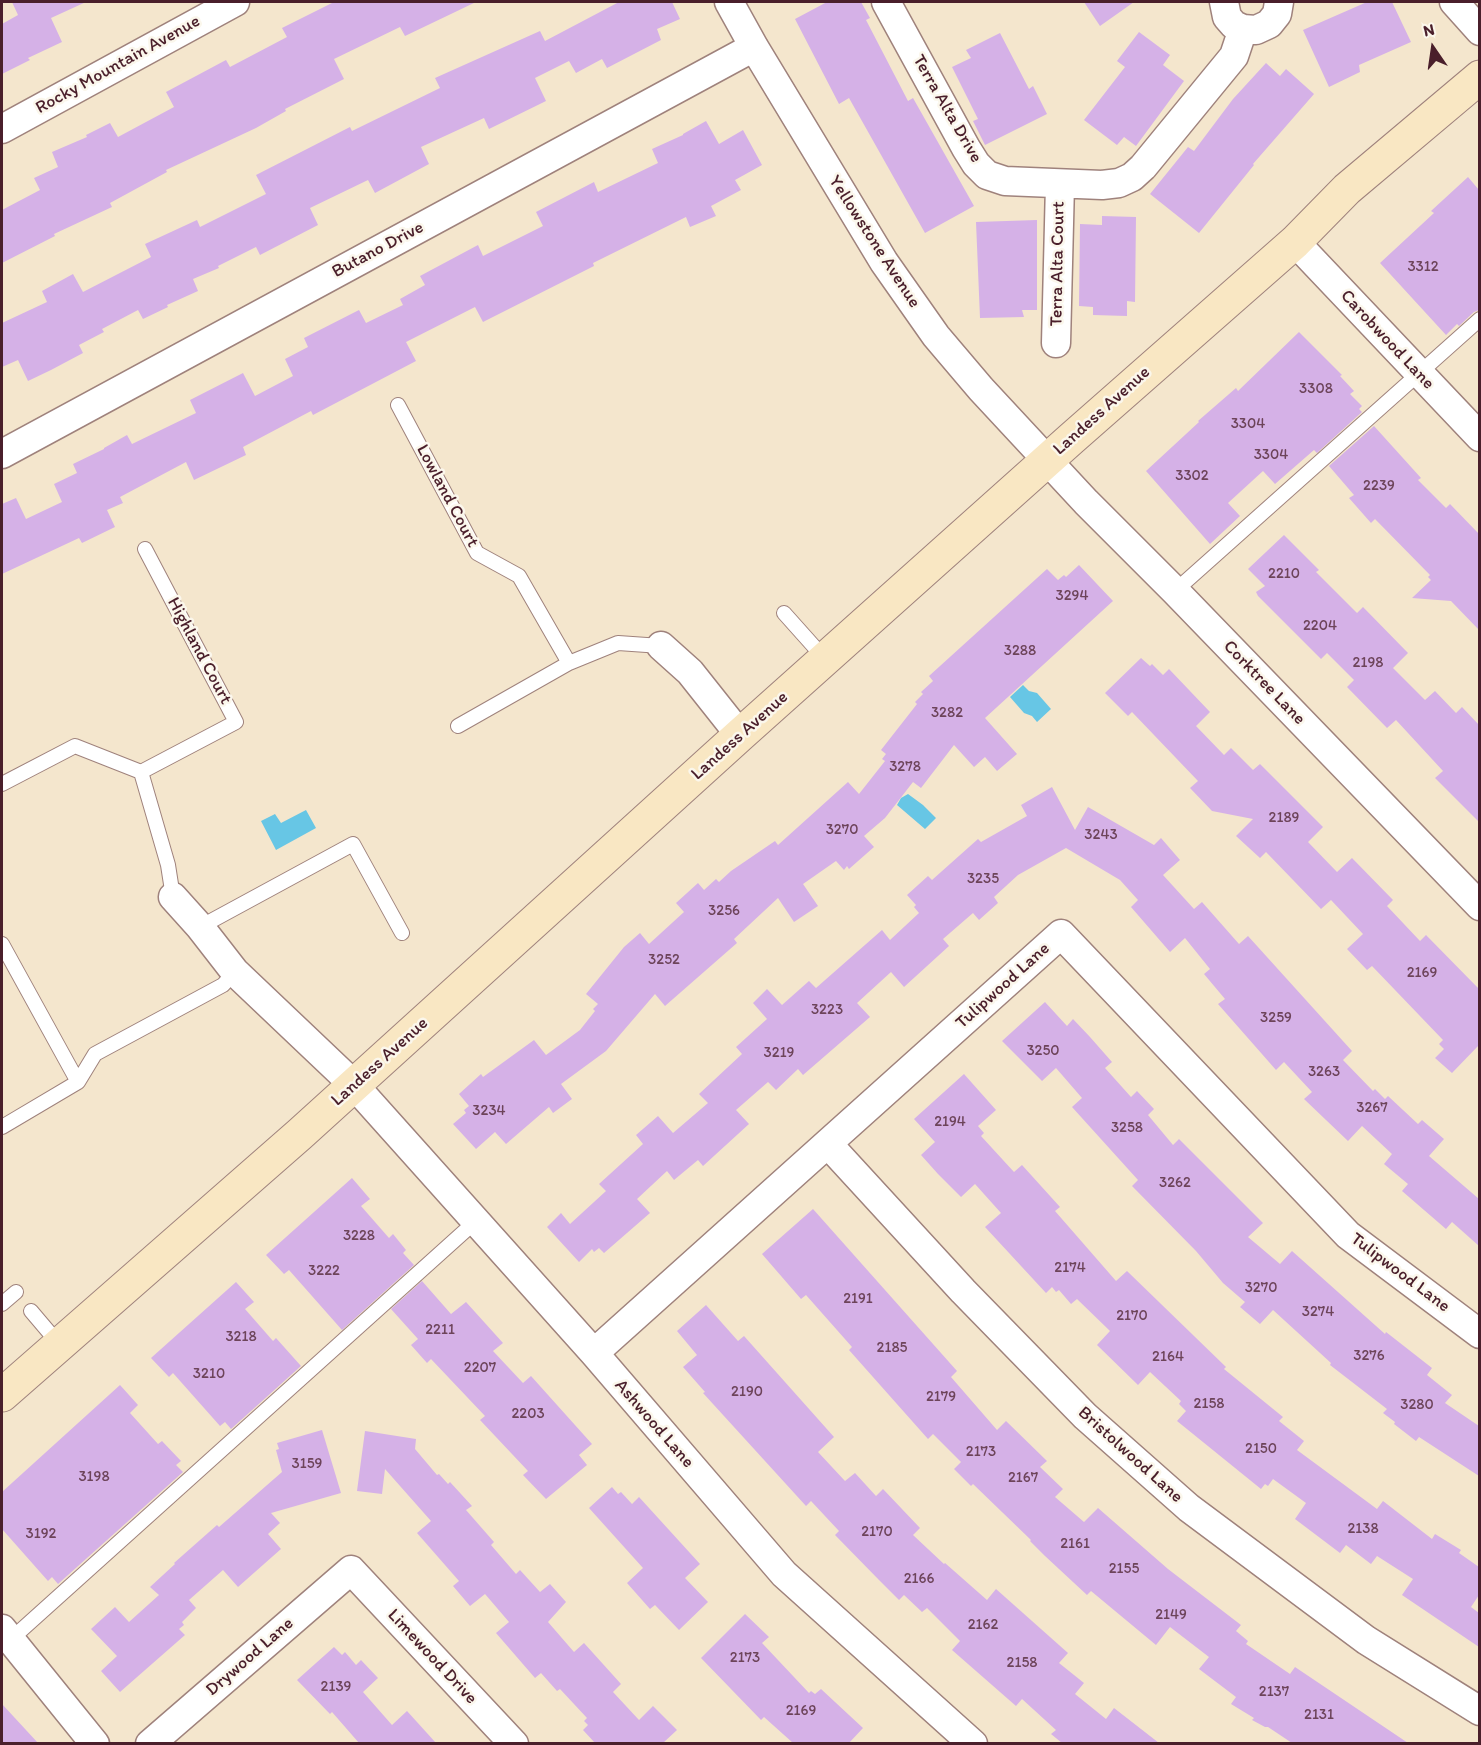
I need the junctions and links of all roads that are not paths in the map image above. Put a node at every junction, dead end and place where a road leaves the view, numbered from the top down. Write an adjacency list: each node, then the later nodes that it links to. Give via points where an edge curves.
1 (235, 2): 11 (street, Rocky Mountain Avenue)
2 (729, 2): 9 (street, Yellowstone Avenue)
3 (886, 2): 12 (street, Terra Alta Drive, via 976,164 987,175 1005,181)
4 (1224, 2): 7 (street, via 1227,17)
5 (1279, 2): 7 (street, via 1277,14 1269,24 1256,30)
6 (1454, 2): 8 (street)
7 (1243, 29): 12 (street, Terra Alta Drive, via 1234,56 1132,177 1102,185)
8 (1479, 31)
9 (754, 47): 19 (street, Butano Drive); 20 (street, Yellowstone Avenue, via 890,272 936,336)
10 (1479, 77): 13 (main road, Landess Avenue, via 1347,189)
11 (2, 129)
12 (1060, 184): 15 (street, Terra Alta Court)
13 (1295, 242): 16 (street, Carobwood Lane); 20 (main road, Landess Avenue)
14 (1479, 319): 16 (lane)
15 (1056, 343)
16 (1419, 373): 18 (street, Carobwood Lane); 22 (lane)
17 (399, 405): 26 (lane, Lowland Court, via 477,553 519,576)
18 (1479, 437)
19 (2, 454)
20 (1048, 460): 22 (street, Corktree Lane); 25 (main road, Landess Avenue)
21 (145, 549): 29 (lane, Highland Court, via 237,722)
22 (1175, 591): 32 (street, Corktree Lane)
23 (784, 613): 25 (lane)
24 (661, 646): 26 (lane, via 618,643); 28 (street, via 690,672)
25 (826, 660): 28 (main road, Landess Avenue)
26 (569, 663): 27 (lane)
27 (458, 726)
28 (740, 735): 38 (main road, Landess Avenue)
29 (141, 772): 30 (lane, via 75,746); 31 (lane)
30 (2, 784)
31 (173, 897): 33 (street)
32 (1479, 906)
33 (200, 927): 34 (lane, via 353,844); 36 (street)
34 (402, 933)
35 (2, 944): 37 (lane)
36 (235, 972): 37 (lane, via 223,985 95,1054); 38 (street)
37 (78, 1082): 39 (lane)
38 (354, 1085): 41 (street, Ashwood Lane); 46 (main road, Landess Avenue)
39 (2, 1127)
40 (828, 1144): 45 (street, Tulipwood Lane, via 1061,934 1348,1235); 47 (street, Tulipwood Lane); 51 (street, Bristolwood Lane, via 1085,1416 1189,1508 1366,1640)
41 (476, 1221): 47 (street, Ashwood Lane); 50 (lane)
42 (16, 1292): 43 (lane)
43 (2, 1304)
44 (32, 1311): 46 (lane)
45 (1479, 1334)
46 (59, 1344): 48 (main road, Landess Avenue)
47 (594, 1353): 55 (street, Ashwood Lane, via 784,1574)
48 (2, 1395)
49 (351, 1570): 53 (street, Drywood Lane); 54 (street, Limewood Drive)
50 (4, 1639): 52 (street)
51 (1479, 1711)
52 (95, 1743)
53 (150, 1743)
54 (514, 1743)
55 (973, 1743)

